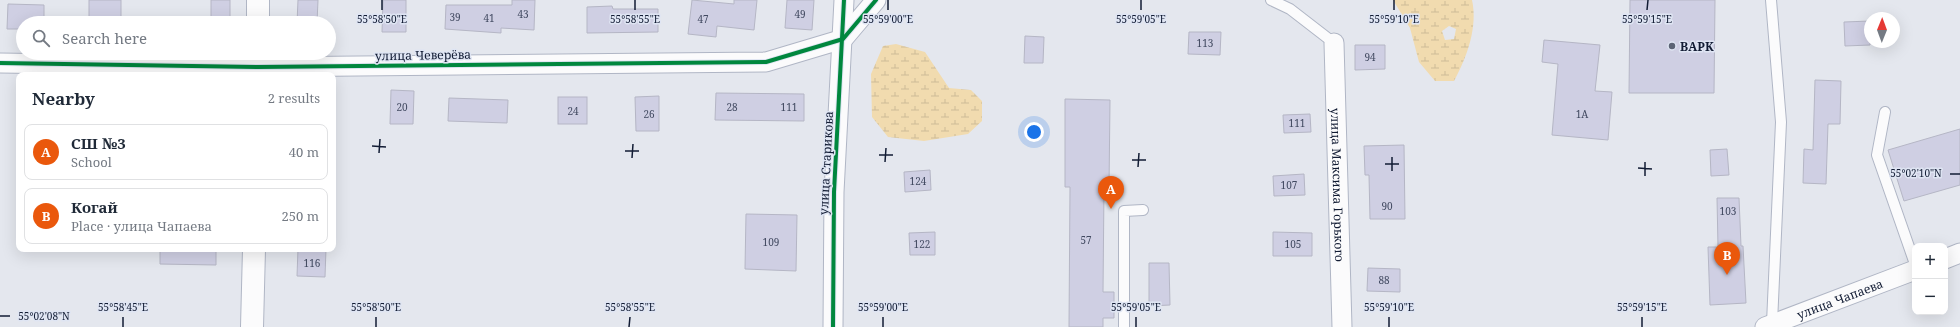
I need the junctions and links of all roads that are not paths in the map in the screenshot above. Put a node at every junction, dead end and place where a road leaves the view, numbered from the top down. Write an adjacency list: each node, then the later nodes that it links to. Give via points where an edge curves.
1 (258, 0): 6 (street)
2 (844, 0): 7 (street, улица Старикова)
3 (876, 0): 7 (street)
4 (1271, 0): 8 (lane, via 1290,9)
5 (1771, 0): 18 (lane, via 1782,122)
6 (258, 16)
7 (843, 39): 10 (street, улица Чеверёва, via 766,62); 20 (street, улица Старикова, via 834,192)
8 (1334, 43): 22 (street, улица Максима Горького)
9 (0, 63): 10 (street, улица Чеверёва)
10 (258, 65)
11 (1885, 112): 15 (lane, via 1877,155)
12 (1144, 210): 21 (lane, via 1124,211)
13 (254, 252): 19 (street)
14 (1960, 253): 16 (street)
15 (1912, 255)
16 (1948, 258)
17 (1912, 271): 18 (street, улица Чапаева)
18 (1769, 325)
19 (252, 327)
20 (833, 327)
21 (1124, 327)
22 (1342, 327)

